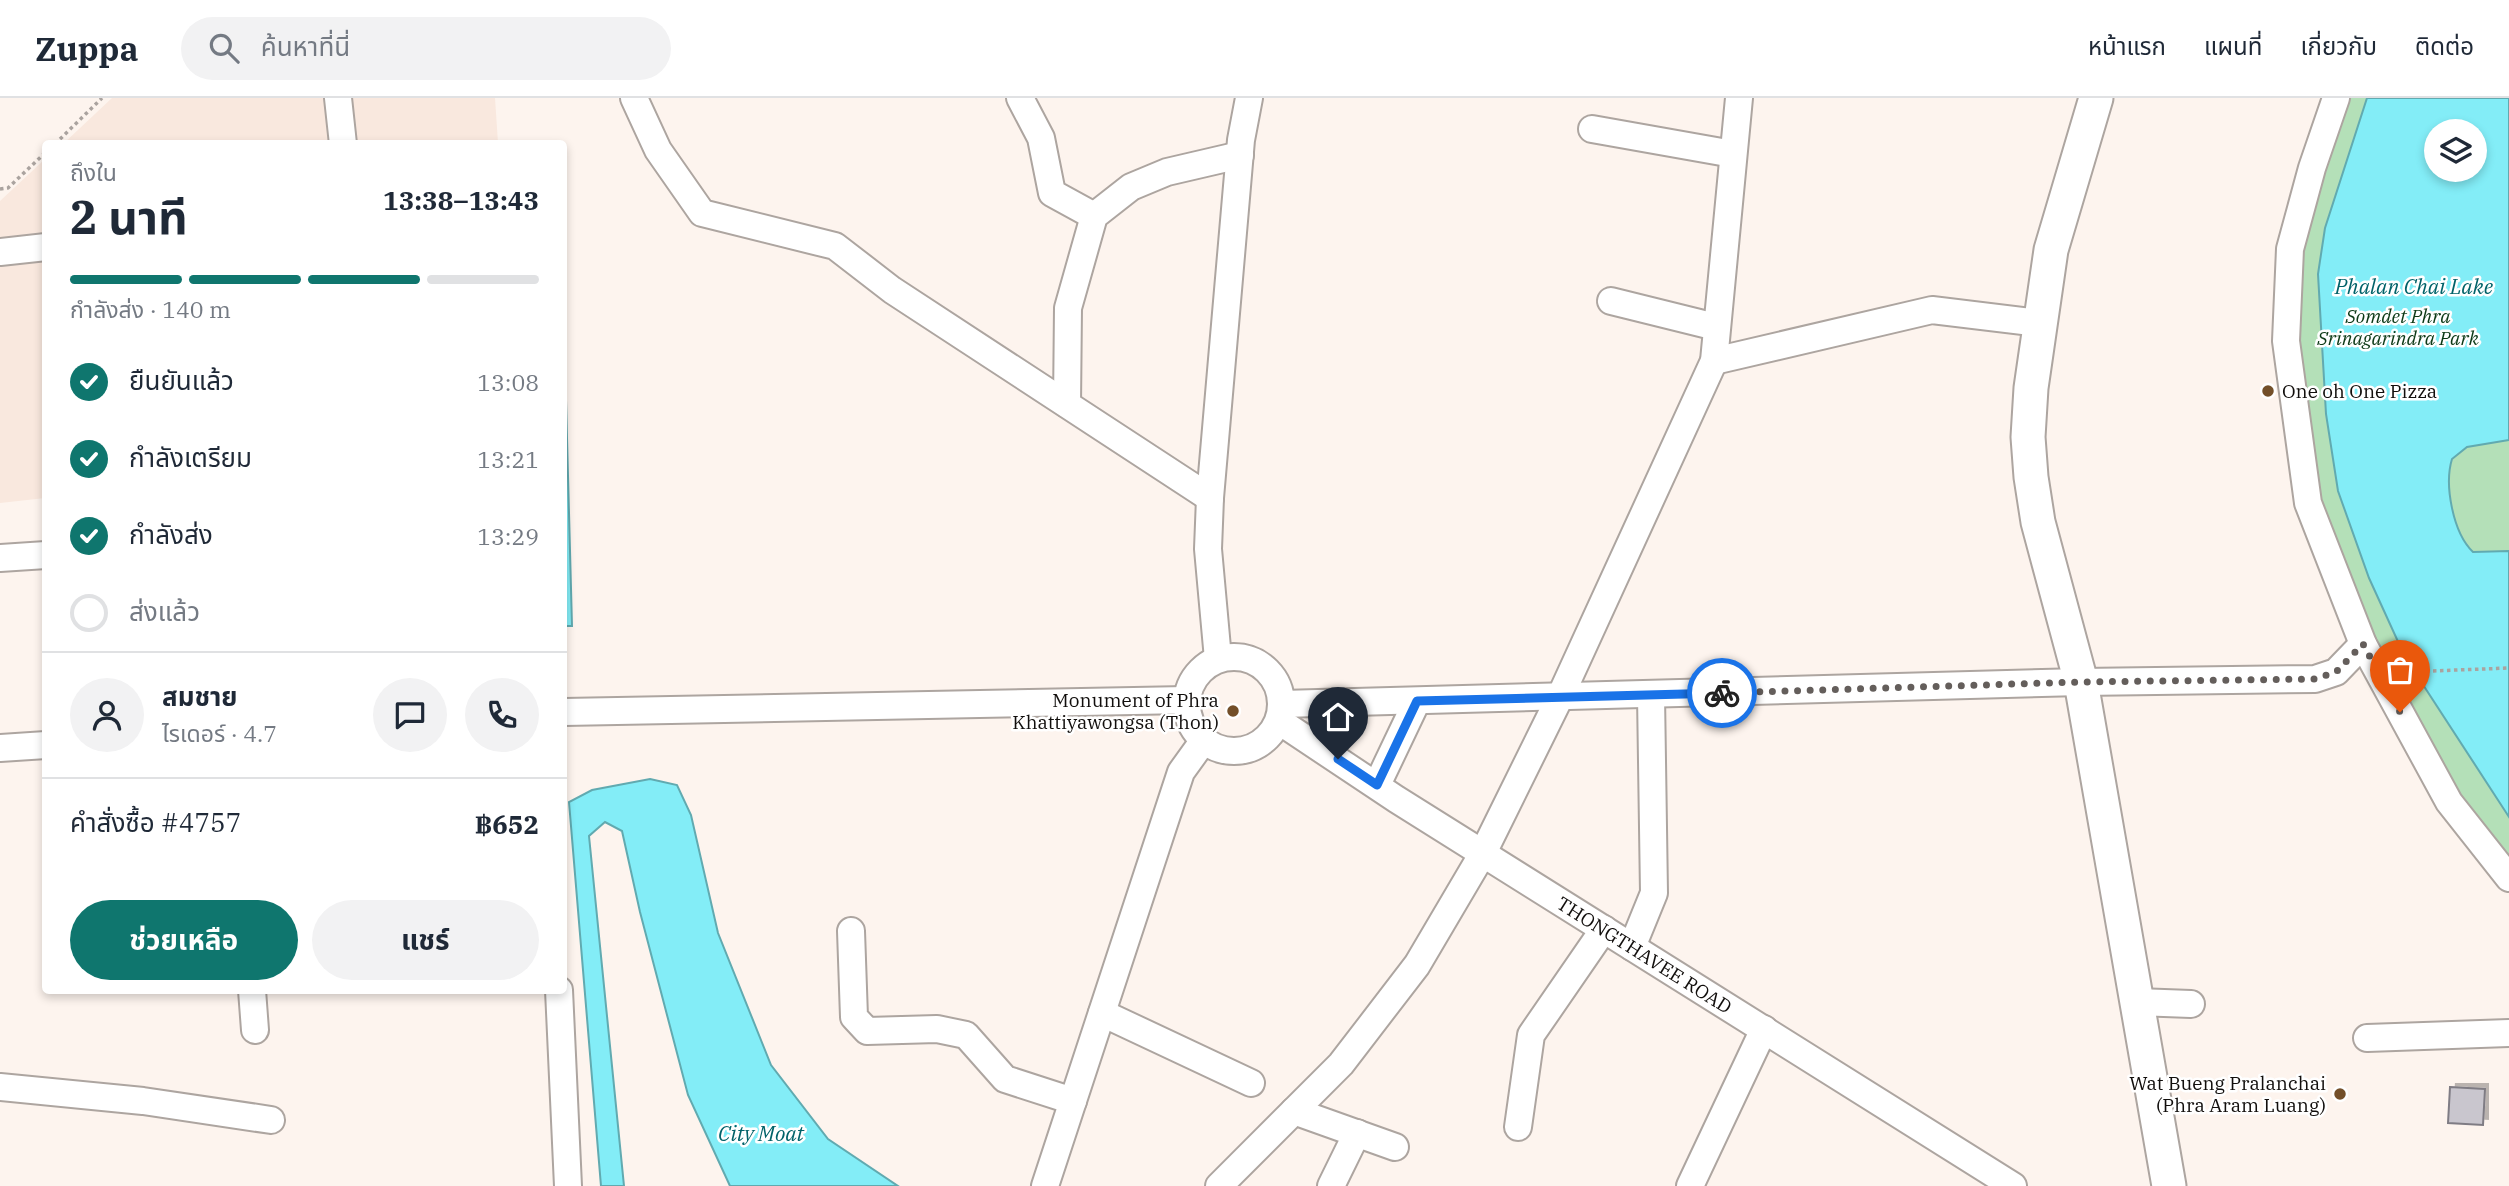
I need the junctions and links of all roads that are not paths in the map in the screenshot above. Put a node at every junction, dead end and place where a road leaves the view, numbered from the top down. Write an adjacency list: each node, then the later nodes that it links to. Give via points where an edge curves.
1 (338, 98): 9 (street)
2 (634, 98): 19 (street, via 658,149 702,213 835,246 892,290)
3 (1020, 98): 12 (street, via 1041,138 1052,193)
4 (1249, 98): 11 (street)
5 (1739, 98): 10 (street)
6 (2096, 98): 16 (main road, via 2051,250)
7 (2336, 98): 23 (street, via 2290,249 2286,341 2308,503)
8 (1592, 129): 10 (street)
9 (343, 140)
10 (1733, 154): 17 (street)
11 (1240, 155): 12 (street, via 1167,172 1131,187); 20 (street)
12 (1094, 216): 19 (street, via 1068,308)
13 (42, 247): 14 (street)
14 (0, 252)
15 (1611, 301): 17 (street)
16 (2039, 323): 18 (street, via 1932,310); 25 (main road, via 2028,437 2031,477 2038,523)
17 (1716, 327): 18 (street)
18 (1714, 361): 27 (street)
19 (1067, 404): 20 (street)
20 (1210, 498): 24 (street, via 1208,549)
21 (42, 555): 22 (street)
22 (0, 558)
23 (2363, 644): 25 (street, via 2336,672 2315,679); 37 (street, via 2449,802)
24 (1218, 659): 28 (street, via 1200,671); 31 (street, via 1241,656 1274,676)
25 (2081, 682): 26 (street); 43 (main road)
26 (1651, 695): 27 (street); 40 (street, via 1654,893)
27 (1560, 697): 29 (street); 36 (street)
28 (1186, 700): 30 (street); 32 (street, via 1188,717)
29 (1417, 701): 31 (street); 35 (street)
30 (567, 712)
31 (1281, 712): 32 (street, via 1260,744 1245,750 1218,748); 35 (street, THONGTHAVEE ROAD)
32 (1204, 740): 45 (street, via 1181,772)
33 (42, 745): 34 (street)
34 (0, 748)
35 (1377, 785): 36 (street, THONGTHAVEE ROAD)
36 (1483, 853): 38 (street, THONGTHAVEE ROAD); 53 (street, via 1417,965 1341,1064)
37 (2509, 878)
38 (1604, 929): 40 (street, THONGTHAVEE ROAD); 55 (street, via 1531,1035)
39 (851, 931): 52 (street, via 854,1017 867,1031 937,1029 966,1035 1006,1079)
40 (1632, 947): 46 (street, THONGTHAVEE ROAD)
41 (252, 994): 47 (street)
42 (559, 994): 59 (street)
43 (2137, 1002): 44 (street); 65 (main road)
44 (2191, 1004)
45 (1102, 1013): 50 (street); 52 (street)
46 (1763, 1029): 58 (street, THONGTHAVEE ROAD); 63 (street)
47 (255, 1030)
48 (2509, 1033): 49 (street)
49 (2367, 1038)
50 (1251, 1083)
51 (0, 1087): 54 (street)
52 (1073, 1101): 60 (street)
53 (1294, 1111): 56 (street); 61 (street)
54 (271, 1120)
55 (1518, 1127)
56 (1357, 1133): 57 (street); 62 (street)
57 (1395, 1147)
58 (1988, 1179): 64 (street, THONGTHAVEE ROAD)
59 (568, 1186)
60 (1045, 1186)
61 (1219, 1186)
62 (1331, 1186)
63 (1690, 1186)
64 (2013, 1186)
65 (2169, 1186)

